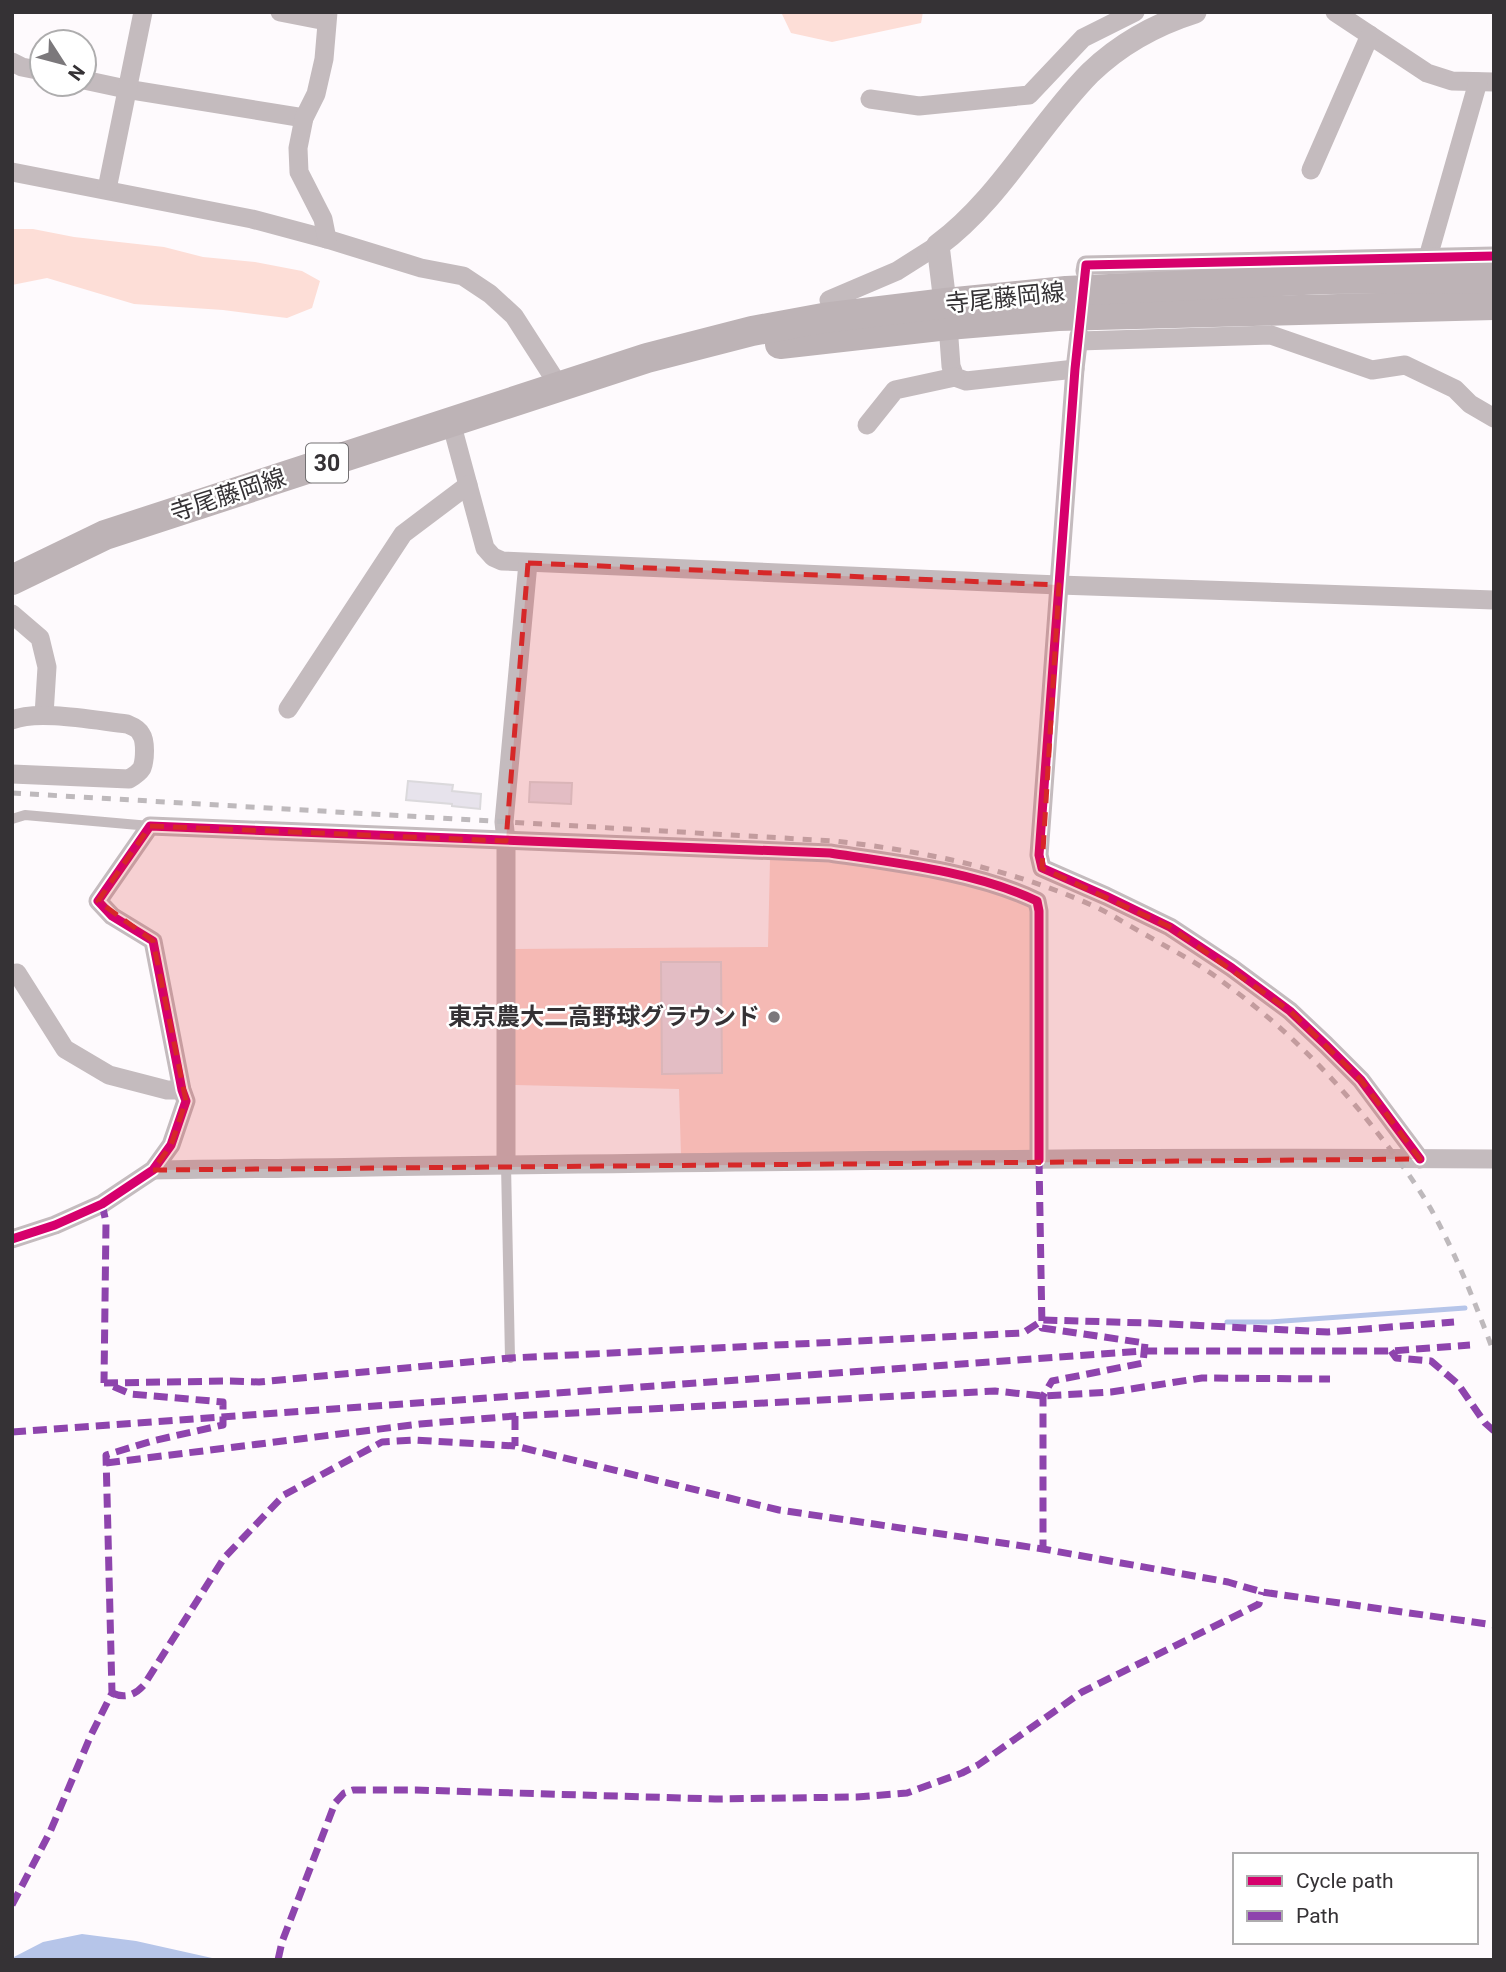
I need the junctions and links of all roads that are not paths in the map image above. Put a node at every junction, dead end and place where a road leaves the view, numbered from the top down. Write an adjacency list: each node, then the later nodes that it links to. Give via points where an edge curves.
1 (143, 12): 10 (street)
2 (280, 12): 6 (street)
3 (1135, 12): 11 (street, via 1083,38 1029,94 919,106)
4 (1335, 12): 7 (street)
5 (1184, 13): 17 (street, via 1144,33 1091,73 994,192)
6 (327, 16): 12 (street, via 324,60 316,94)
7 (1370, 36): 8 (street, via 1427,73 1452,81); 13 (street)
8 (1486, 82): 19 (street)
9 (98, 83): 10 (street)
10 (126, 89): 12 (street); 15 (street)
11 (870, 99)
12 (304, 118): 16 (street, via 299,172 323,219)
13 (1311, 170)
14 (12, 172): 15 (street)
15 (107, 190): 16 (street)
16 (327, 239): 27 (street, via 463,276 514,316)
17 (938, 245): 22 (street, via 897,271); 24 (street)
18 (1494, 256): 19 (street)
19 (1428, 257): 20 (street, via 1086,265)
20 (1085, 271)
21 (1494, 278): 24 (main road, 寺尾藤岡線 / 30, via 1312,280 1066,291)
22 (829, 300)
23 (1494, 305): 24 (main road, 寺尾藤岡線 / 30, via 1058,316)
24 (947, 314): 26 (street); 27 (main road, 寺尾藤岡線 / 30, via 823,318 715,340)
25 (1075, 369): 26 (street, via 966,381); 28 (street, via 1079,338 1271,335 1372,370 1405,365 1455,389); 34 (street)
26 (955, 377): 30 (street, via 895,390)
27 (559, 386): 29 (main road, 寺尾藤岡線 / 30)
28 (1494, 418)
29 (451, 422): 31 (street); 33 (main road, 寺尾藤岡線 / 30, via 105,535)
30 (867, 425)
31 (468, 485): 32 (street, via 485,548 502,561); 37 (street, via 402,534)
32 (528, 563): 34 (street); 43 (street)
33 (12, 580)
34 (1059, 585): 35 (street); 46 (street, via 1039,855 1042,868 1170,927 1280,1004 1361,1080)
35 (1494, 600)
36 (12, 614): 38 (street, via 40,638 47,667)
37 (288, 709)
38 (44, 715): 39 (street); 40 (street, via 135,728 144,743 140,771 129,779)
39 (12, 720)
40 (12, 774)
41 (12, 819): 42 (lane, via 25,815)
42 (150, 826): 43 (street); 45 (street, via 98,901 112,916 153,941)
43 (506, 841): 48 (street, via 830,853 981,881 1038,901); 49 (street)
44 (17, 973): 45 (street, via 65,1049 109,1075)
45 (182, 1090): 50 (street, via 186,1101 171,1145)
46 (1420, 1159): 47 (street); 48 (street)
47 (1494, 1159)
48 (1039, 1160): 49 (street)
49 (506, 1165): 50 (street); 52 (lane)
50 (153, 1170): 51 (street, via 102,1204)
51 (12, 1239)
52 (510, 1358)

